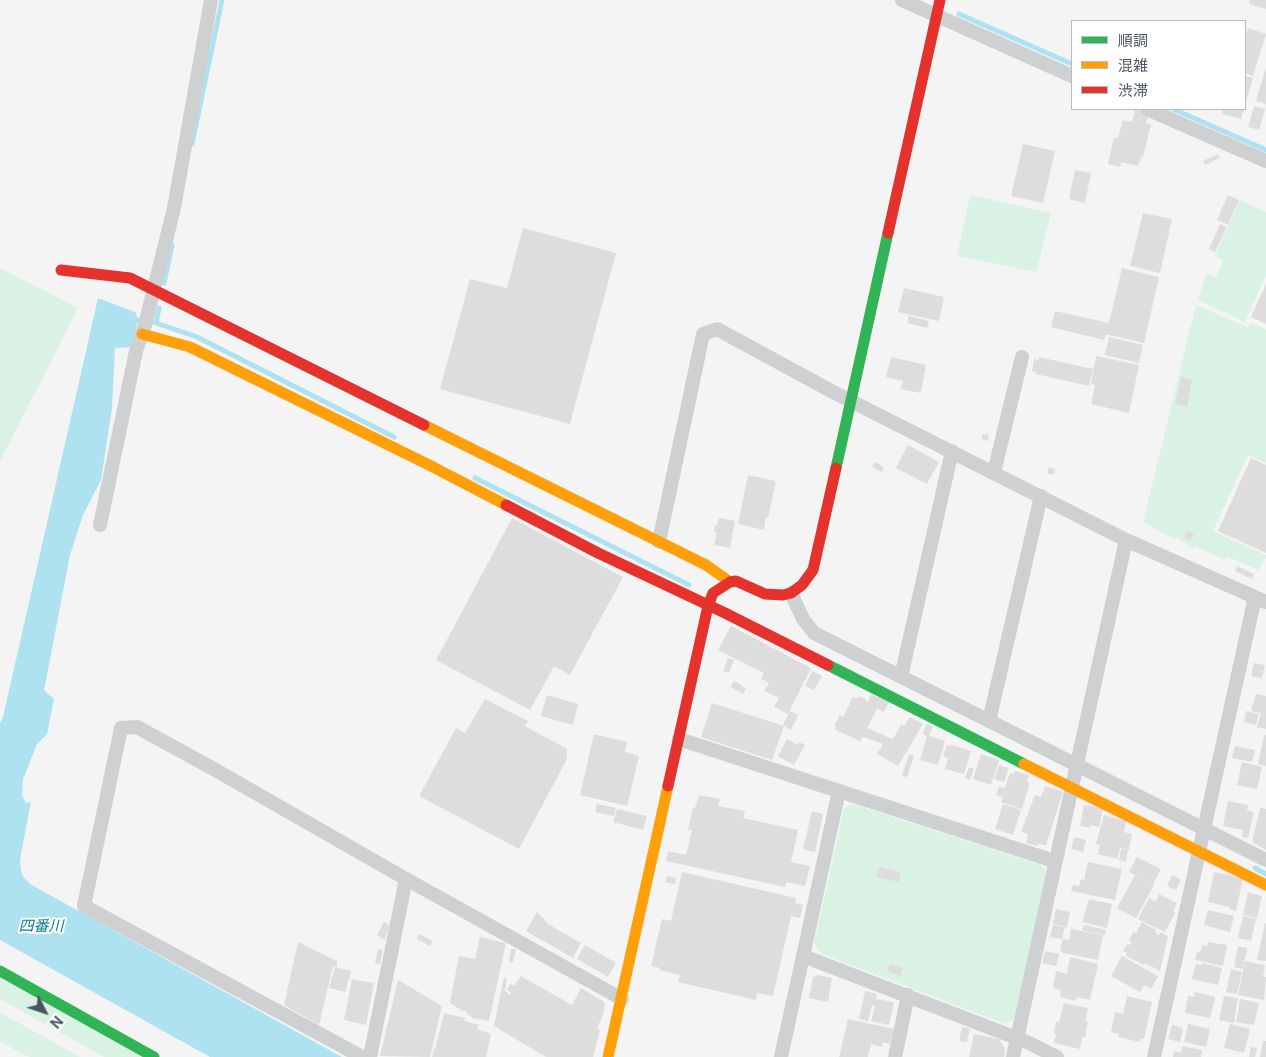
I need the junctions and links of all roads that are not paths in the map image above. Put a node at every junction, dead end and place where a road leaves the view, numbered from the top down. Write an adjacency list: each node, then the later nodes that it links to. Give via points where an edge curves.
1 (211, 0): 9 (street, via 174,208)
2 (902, 0): 4 (street)
3 (940, 0): 4 (street)
4 (936, 15): 5 (street); 12 (street)
5 (1071, 76)
6 (1149, 110): 7 (street)
7 (1266, 161)
8 (62, 270): 9 (street, via 130,278)
9 (154, 290): 10 (street); 18 (street)
10 (145, 325): 16 (street, via 136,351); 21 (street, via 431,466 598,553)
11 (1022, 357): 14 (street)
12 (850, 401): 13 (street); 18 (street, via 717,329 703,334); 20 (street, via 812,570 808,579)
13 (952, 450): 14 (street); 23 (street)
14 (994, 472): 15 (street)
15 (1040, 496): 17 (street); 24 (street)
16 (100, 525)
17 (1126, 540): 22 (street); 26 (street)
18 (659, 542): 19 (street, via 706,565)
19 (730, 582): 20 (street, via 736,581 773,596); 21 (street)
20 (791, 593): 23 (street, via 803,619 814,633)
21 (710, 600): 25 (street); 26 (street)
22 (1260, 600): 28 (street)
23 (901, 677): 24 (street)
24 (989, 721): 26 (street)
25 (679, 739): 27 (street); 36 (street)
26 (1074, 777): 28 (street); 28 (street); 30 (street)
27 (839, 791): 30 (street); 33 (street)
28 (1201, 841): 29 (street); 32 (street); 46 (street)
29 (1266, 860)
30 (1054, 861): 37 (street)
31 (406, 879): 36 (street); 39 (street, via 137,727 121,728 84,906); 40 (street)
32 (1266, 884)
33 (803, 956): 35 (street); 42 (street)
34 (0, 971): 38 (street)
35 (908, 995): 37 (street); 43 (street)
36 (622, 999): 41 (street)
37 (1017, 1038): 44 (street); 45 (street)
38 (154, 1057)
39 (362, 1057)
40 (370, 1057)
41 (608, 1057)
42 (781, 1057)
43 (895, 1057)
44 (1013, 1057)
45 (1058, 1057)
46 (1154, 1057)

